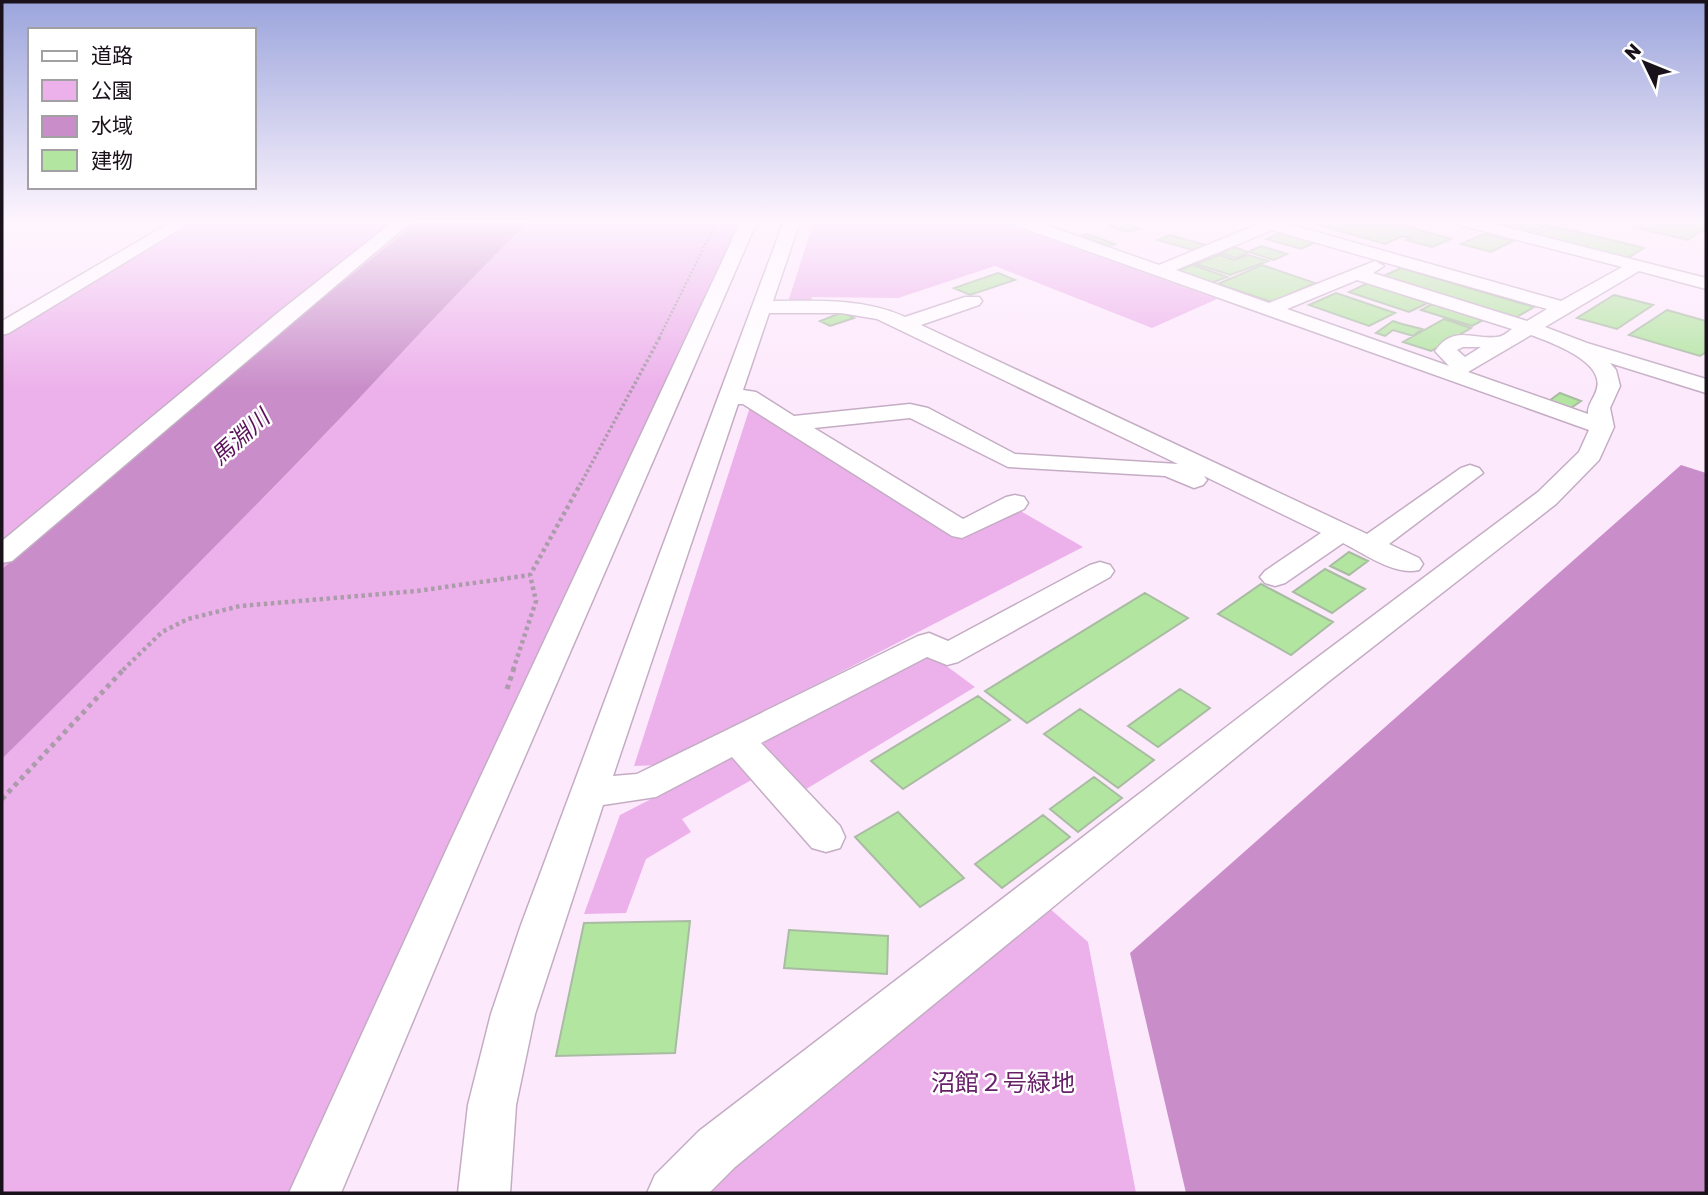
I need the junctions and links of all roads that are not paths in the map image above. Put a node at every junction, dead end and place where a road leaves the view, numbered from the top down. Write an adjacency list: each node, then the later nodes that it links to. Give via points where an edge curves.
1 (90, 277): 17 (street)
2 (335, 277): 30 (street)
3 (724, 277): 37 (street)
4 (772, 277): 13 (street)
5 (1175, 277): 15 (street)
6 (1349, 277): 15 (street)
7 (1365, 277): 18 (street)
8 (1457, 277): 14 (street)
9 (1617, 277): 14 (street)
10 (1680, 277): 11 (street)
11 (1706, 283)
12 (972, 301): 16 (street)
13 (761, 307): 16 (street, via 864,309); 22 (street)
14 (1563, 308): 18 (street)
15 (1268, 310): 20 (street)
16 (904, 324): 28 (street)
17 (2, 328)
18 (1528, 328): 19 (street); 20 (street, via 1501,344 1457,341 1449,345 1445,351)
19 (1579, 347): 21 (street); 24 (street, via 1605,370 1609,386 1599,408)
20 (1456, 370): 24 (street)
21 (1706, 386)
22 (730, 397): 23 (street, via 748,397); 35 (street)
23 (790, 423): 26 (street, via 962,530); 27 (street, via 920,412 1008,460 1168,469)
24 (1602, 427): 39 (street, via 1590,455 1547,498 716,1149)
25 (1470, 472): 29 (street)
26 (1015, 503)
27 (1294, 531)
28 (1341, 532): 29 (street); 33 (street)
29 (1368, 545): 31 (street)
30 (2, 555)
31 (1409, 564)
32 (1100, 571): 34 (street, via 947,655 929,643)
33 (1275, 577)
34 (737, 740): 35 (street, via 643,787); 36 (street)
35 (591, 792): 38 (street, via 513,1014 492,1105)
36 (826, 837)
37 (316, 1193)
38 (484, 1193)
39 (674, 1193)

